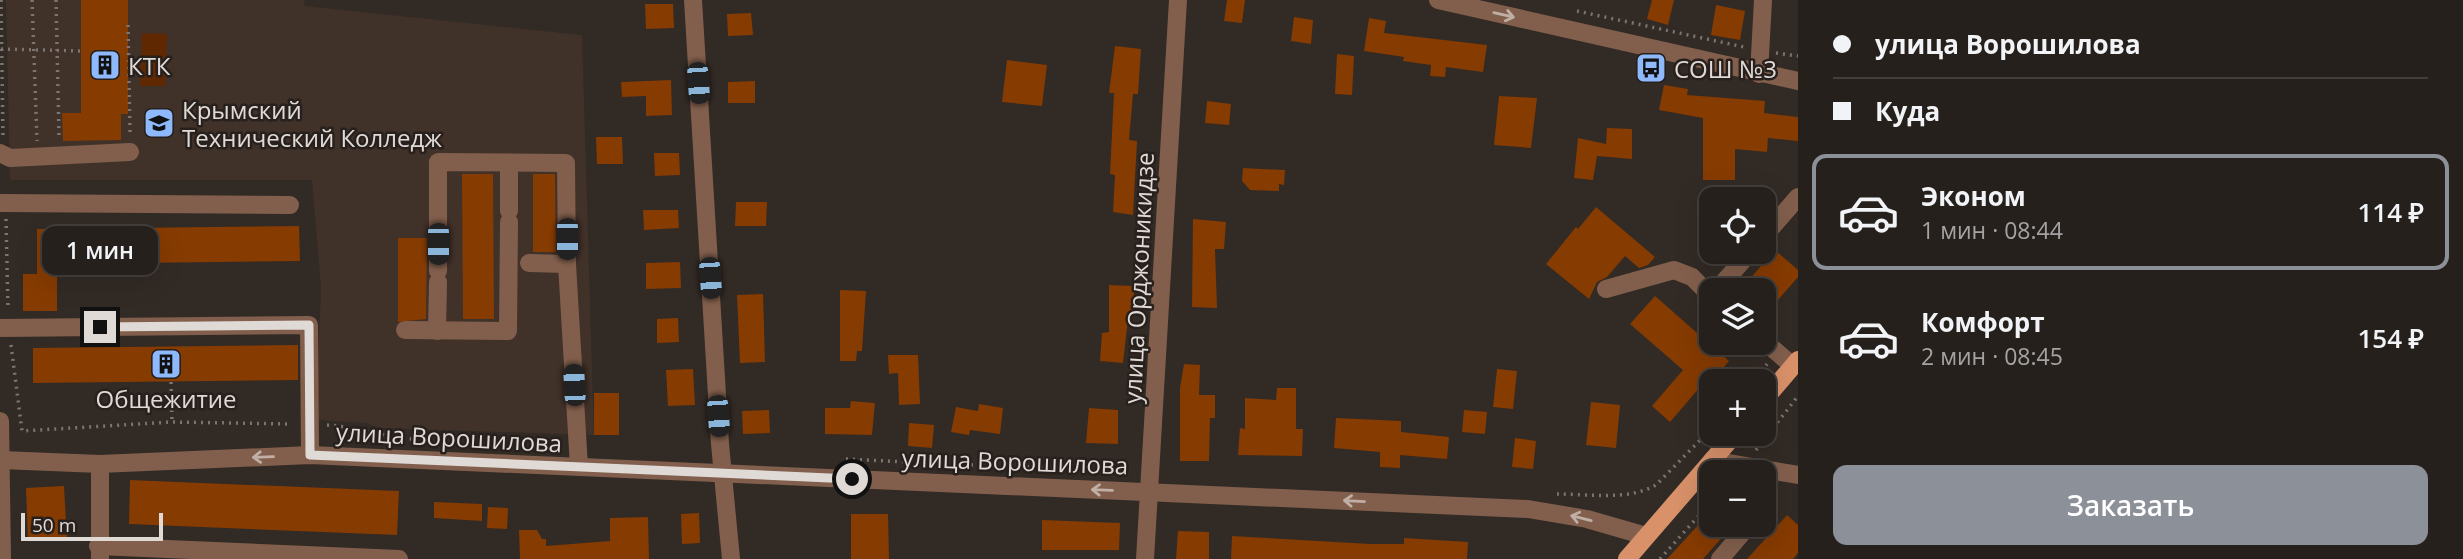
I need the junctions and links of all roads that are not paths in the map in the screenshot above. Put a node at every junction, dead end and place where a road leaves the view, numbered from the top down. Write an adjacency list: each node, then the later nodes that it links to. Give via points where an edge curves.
1 (693, 0): 34 (street)
2 (1178, 0): 37 (street, улица Орджоникидзе)
3 (1438, 0): 5 (street, one-way to 5)
4 (1763, 0): 5 (street)
5 (1759, 74): 6 (street)
6 (1798, 81)
7 (130, 152): 8 (street, via 10,158)
8 (0, 153)
9 (509, 163): 15 (street, via 566,163); 22 (street, via 508,331); 22 (street, via 439,162)
10 (1798, 197): 13 (street)
11 (0, 203): 12 (street)
12 (290, 205)
13 (1776, 222)
14 (529, 263): 15 (street)
15 (567, 264): 32 (street)
16 (1740, 264): 17 (street)
17 (1727, 278)
18 (1699, 284): 19 (street, via 1674,270)
19 (1606, 289)
20 (0, 328): 28 (street, via 309,325)
21 (405, 330): 22 (street)
22 (438, 331)
23 (1776, 349): 24 (street)
24 (1796, 363): 25 (main road)
25 (1776, 386)
26 (0, 421): 29 (street)
27 (1724, 446): 30 (main road)
28 (310, 455): 31 (street, улица Ворошилова, one-way to 31); 32 (street, улица Ворошилова)
29 (1, 460): 31 (street, улица Ворошилова); 43 (street)
30 (1712, 460)
31 (100, 464): 40 (street)
32 (579, 467): 34 (street, улица Ворошилова)
33 (1776, 473): 36 (street)
34 (724, 474): 37 (street, улица Ворошилова, one-way to 34); 45 (street)
35 (1699, 475): 38 (main road)
36 (1798, 475)
37 (1150, 492): 38 (street, улица Ворошилова, one-way to 37, via 1528,509); 46 (street, улица Орджоникидзе)
38 (1646, 536): 47 (main road)
39 (1739, 537): 48 (street)
40 (99, 553): 41 (street)
41 (334, 558): 42 (street)
42 (376, 558): 44 (street)
43 (2, 559)
44 (399, 559)
45 (731, 559)
46 (1145, 559)
47 (1627, 559)
48 (1720, 559)

